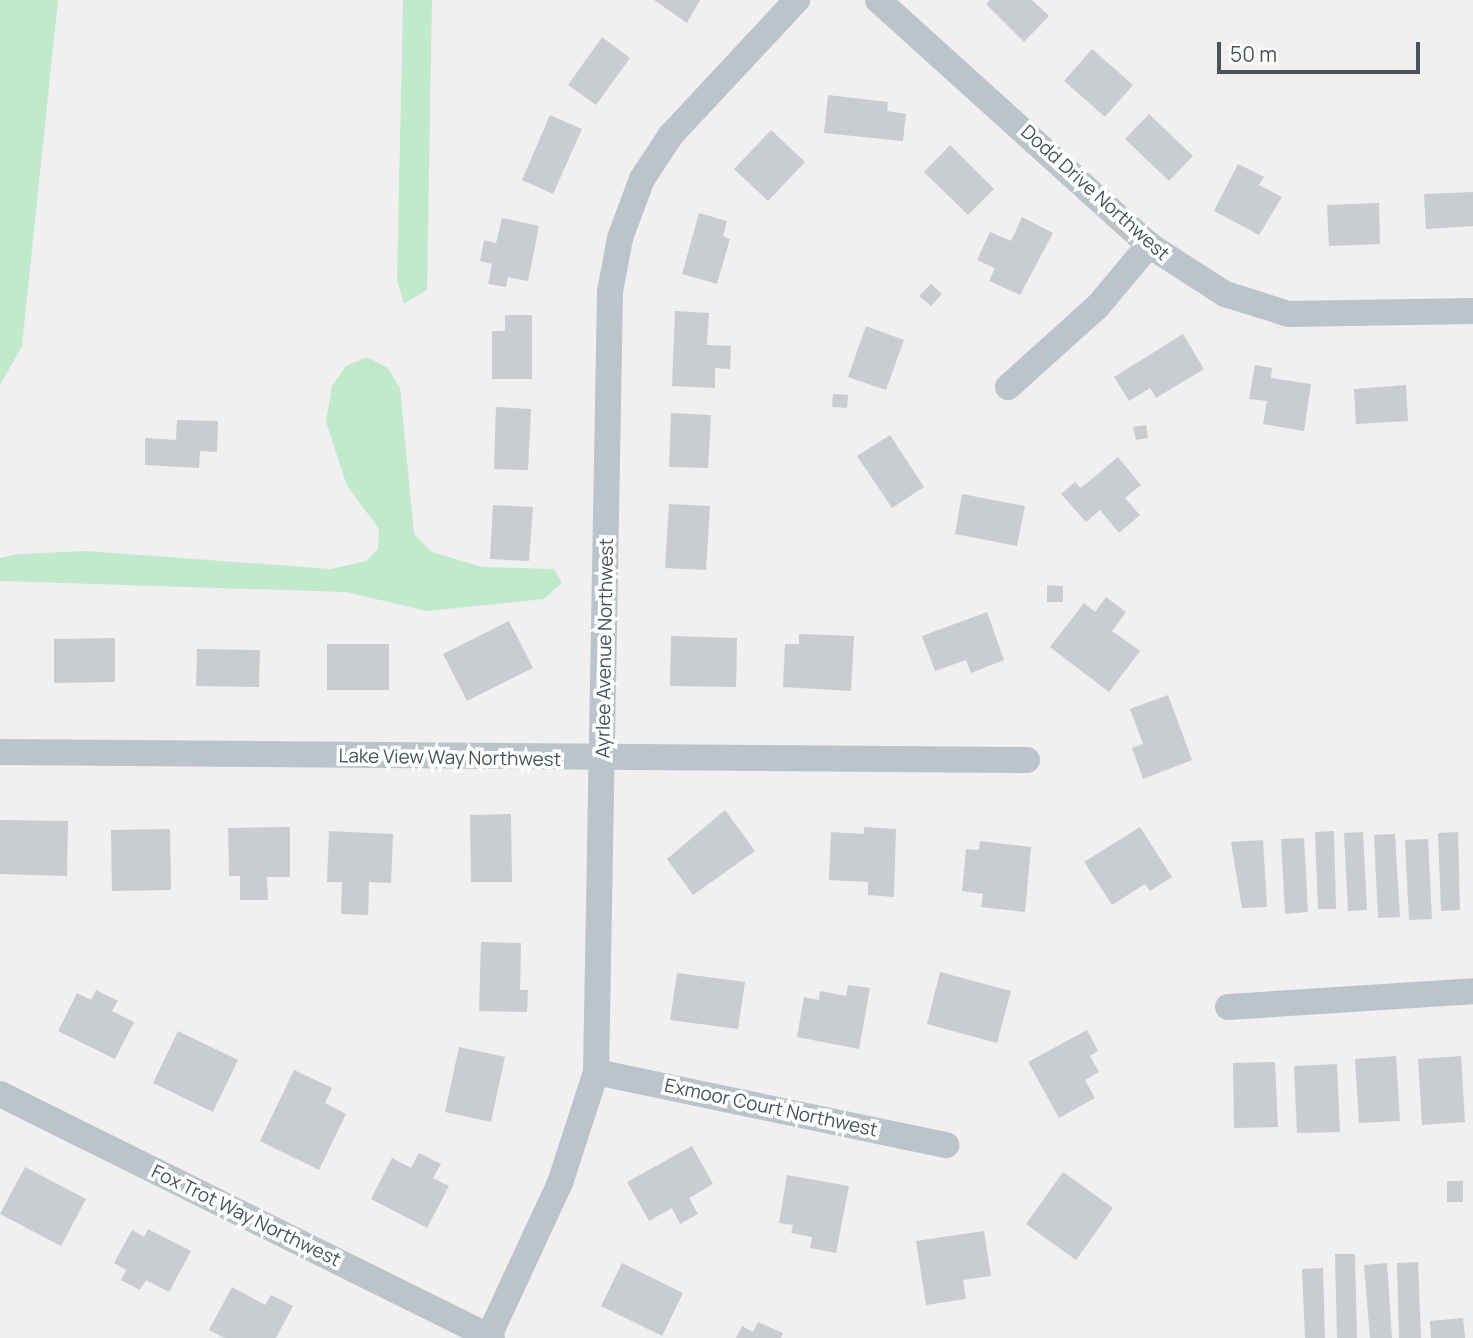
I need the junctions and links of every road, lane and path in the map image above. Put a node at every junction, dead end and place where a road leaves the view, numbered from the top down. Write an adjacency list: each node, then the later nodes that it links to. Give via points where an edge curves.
1 (797, 0): 8 (street, Ayrlee Avenue Northwest, via 671,135 642,179 620,238 610,292)
2 (878, 0): 3 (street, Dodd Drive Northwest)
3 (1149, 245): 4 (street, Dodd Drive Northwest, via 1225,294 1289,314); 5 (street, via 1098,306)
4 (1473, 311)
5 (1008, 387)
6 (0, 752): 8 (street, Lake View Way Northwest)
7 (1027, 760): 8 (street, Lake View Way Northwest)
8 (603, 761): 11 (street, Ayrlee Avenue Northwest)
9 (1473, 992): 10 (street)
10 (1228, 1007)
11 (596, 1072): 13 (street, Exmoor Court Northwest); 14 (street, Ayrlee Avenue Northwest, via 560,1183)
12 (0, 1094): 14 (street, Fox Trot Way Northwest)
13 (946, 1145)
14 (489, 1338)

